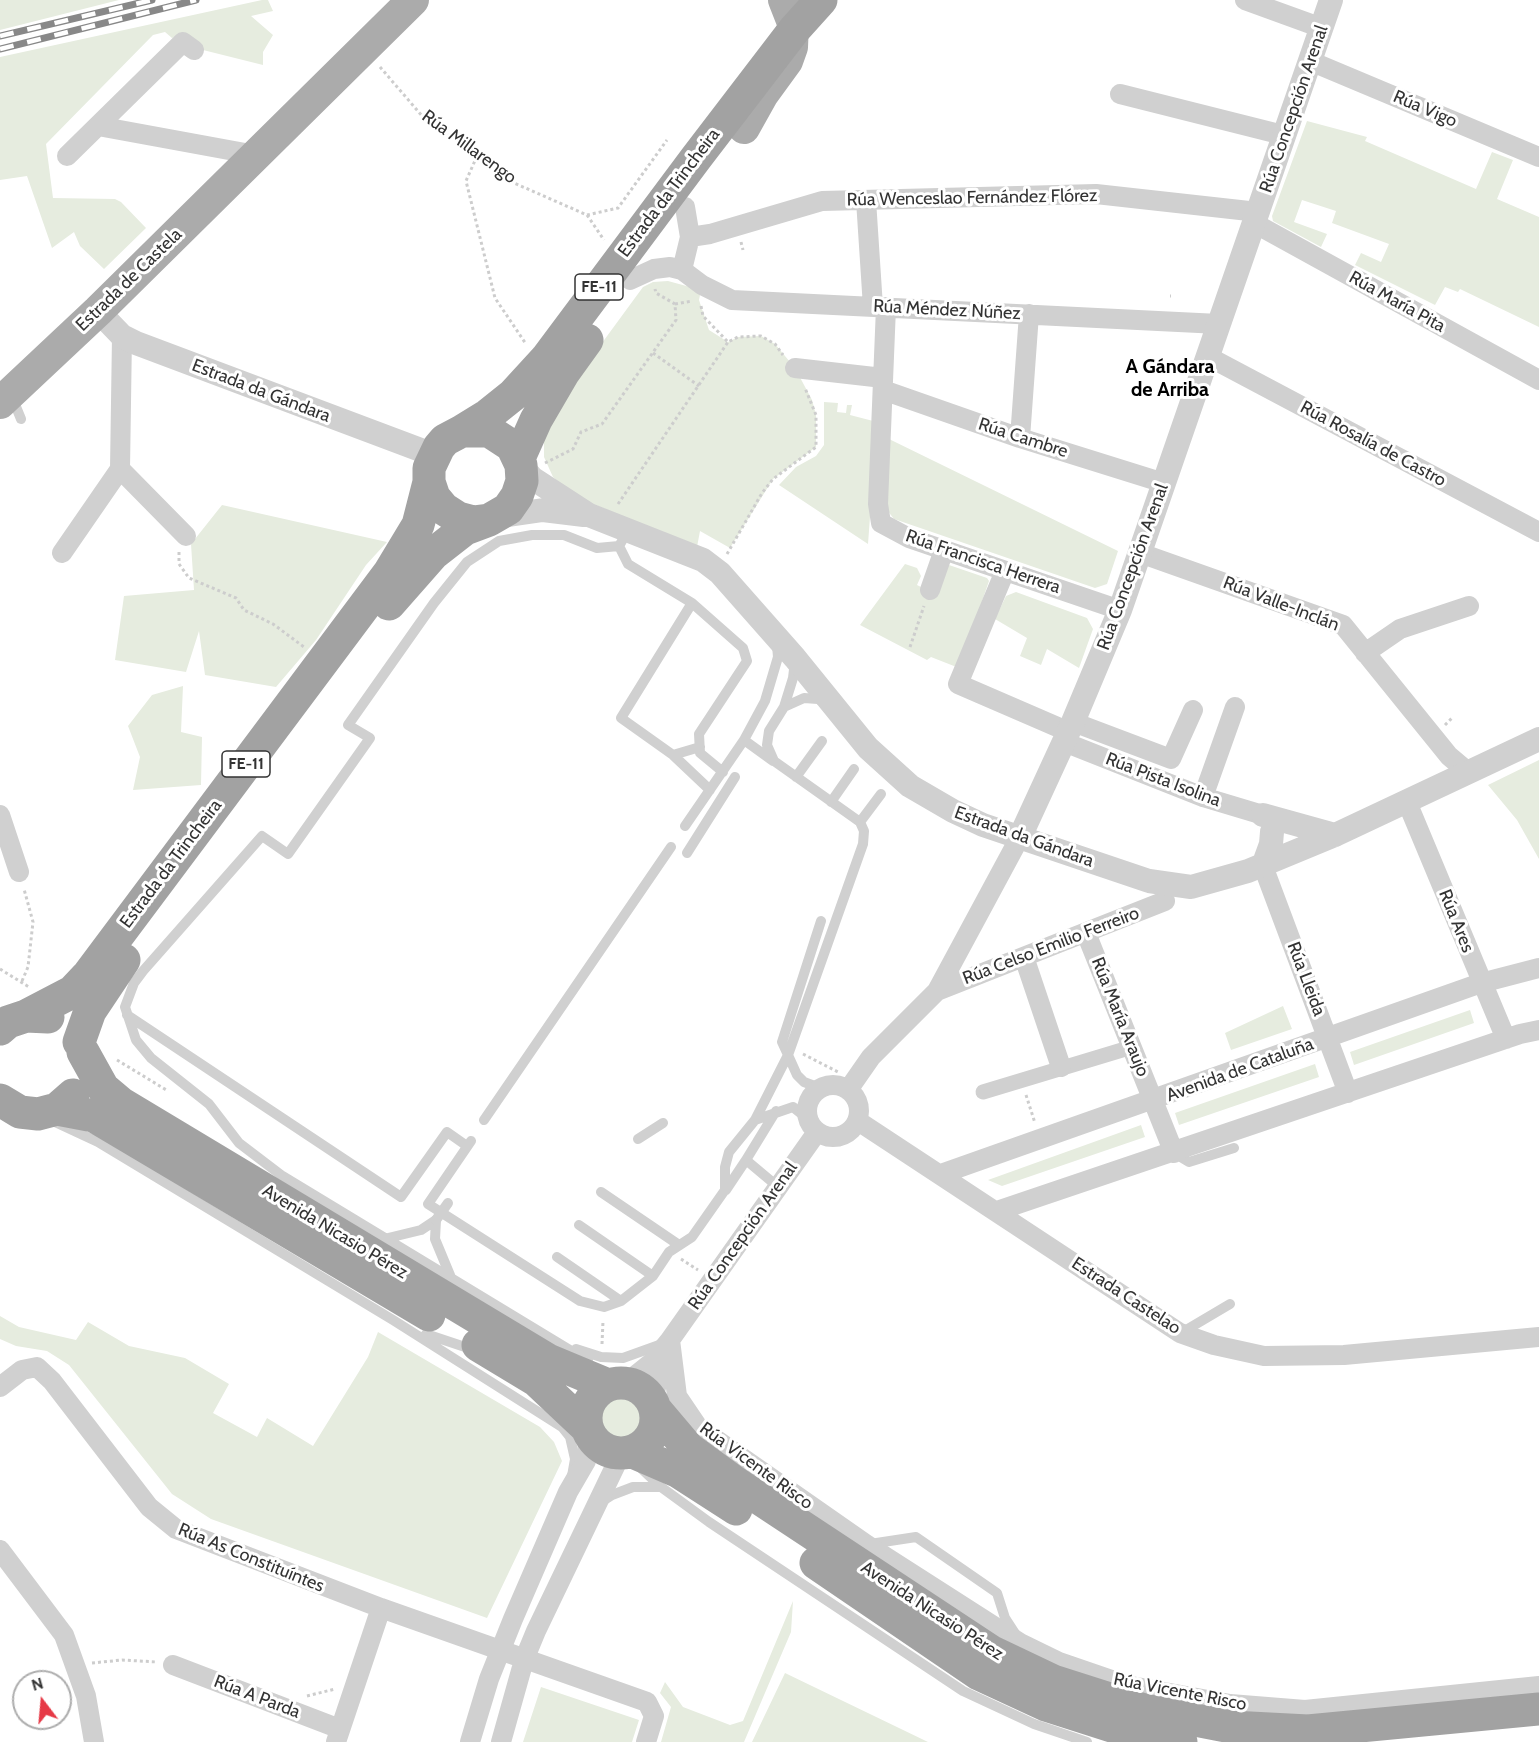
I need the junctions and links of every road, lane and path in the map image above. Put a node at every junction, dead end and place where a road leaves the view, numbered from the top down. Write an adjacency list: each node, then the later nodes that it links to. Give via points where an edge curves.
1 (413, 0): 9 (main road, Estrada de Castela)
2 (770, 0): 14 (main road, via 774,25 768,52)
3 (821, 0): 7 (highway, Estrada da Trincheira / FE-11)
4 (841, 0): 14 (highway, Estrada da Trincheira / FE-11, via 781,83)
5 (1245, 0): 8 (street)
6 (1331, 0): 8 (street, Rúa Concepción Arenal)
7 (789, 15): 14 (highway, Estrada da Trincheira / FE-11)
8 (1322, 28): 11 (street, Rúa Concepción Arenal)
9 (363, 49): 17 (main road, Estrada de Castela); 19 (path, Rúa Millarengo, via 423,117)
10 (194, 50): 13 (street, via 183,42)
11 (1310, 61): 15 (street, Rúa Concepción Arenal); 20 (street, Rúa Vigo)
12 (1120, 94): 15 (street)
13 (98, 126): 17 (street); 18 (street)
14 (732, 128): 24 (highway, Estrada da Trincheira / FE-11); 43 (highway, Estrada da Trincheira / FE-11, via 546,359 513,395)
15 (1283, 135): 23 (street, Rúa Concepción Arenal)
16 (667, 140): 22 (path, via 618,208)
17 (256, 155): 30 (main road, Estrada de Castela)
18 (67, 156)
19 (478, 156): 22 (path, Rúa Millarengo, via 514,183); 35 (path, via 466,181 495,298)
20 (1539, 158)
21 (866, 200): 23 (street, Rúa Wenceslao Fernández Flórez, via 1096,194); 24 (street, Rúa Wenceslao Fernández Flórez, via 822,201 710,234); 29 (street, Rúa Francisca Herrera)
22 (587, 215): 25 (path)
23 (1256, 218): 32 (street, Rúa Concepción Arenal); 39 (street, Rúa María Pita)
24 (688, 222): 26 (street); 27 (highway, Estrada da Trincheira / FE-11)
25 (606, 244)
26 (682, 270): 27 (street, via 654,269); 29 (street, Rúa Méndez Núñez, via 732,300)
27 (642, 281): 28 (path); 45 (highway, Estrada da Trincheira / FE-11, via 564,372 536,420)
28 (675, 304): 34 (path, via 699,300 703,316); 36 (path, via 676,320)
29 (879, 307): 31 (street, Rúa Méndez Núñez); 40 (street, Rúa Francisca Herrera)
30 (98, 311): 33 (street, Estrada da Gándara); 42 (main road, Estrada de Castela)
31 (1029, 314): 32 (street, Rúa Méndez Núñez); 44 (street)
32 (1219, 324): 37 (street, Rúa Concepción Arenal)
33 (122, 336): 46 (street, Estrada da Gándara); 47 (street)
34 (728, 342): 38 (path, via 738,337 761,336 775,344); 41 (path)
35 (530, 347)
36 (653, 353): 41 (path); 45 (path, via 602,424 581,432 573,449)
37 (1207, 356): 48 (street, Rúa Concepción Arenal); 51 (street, Rúa Rosalía de Castro)
38 (795, 368): 40 (street, Rúa Cambre); 57 (path, via 816,415 816,447 791,464 762,493)
39 (1539, 380)
40 (883, 384): 44 (street, Rúa Cambre); 53 (street, Rúa Francisca Herrera, via 878,504 881,523)
41 (699, 386): 50 (path)
42 (11, 405)
43 (462, 431): 45 (highway, via 489,430 512,446); 46 (highway, FE-11, via 445,440)
44 (1020, 438): 48 (street, Rúa Cambre)
45 (523, 465): 49 (highway, FE-11, via 517,496 508,509); 50 (street)
46 (431, 468): 49 (highway, via 434,497 451,514 473,522); 66 (highway, Estrada da Trincheira / FE-11, via 418,525 389,573)
47 (120, 469): 52 (street); 54 (street)
48 (1164, 483): 55 (street, Rúa Concepción Arenal)
49 (492, 519): 50 (street, via 543,510); 119 (highway, Estrada da Trincheira / FE-11, via 465,529 404,584 104,988 90,1011)
50 (610, 528): 57 (street, Estrada da Gándara, via 703,560); 59 (lane, via 628,564); 113 (lane, via 597,548 564,535 532,535 500,541 467,562 348,725 370,738 288,854 262,836 143,971 125,1007)
51 (1539, 532)
52 (186, 536): 66 (path, via 180,551 183,572 199,584 236,597 244,610 273,624)
53 (944, 550): 56 (street, Rúa Francisca Herrera); 58 (street)
54 (62, 553)
55 (1140, 553): 61 (street, Rúa Concepción Arenal); 64 (street, Rúa Valle-Inclán, via 1343,625)
56 (1005, 571): 61 (street, Rúa Francisca Herrera); 71 (street, via 958,684)
57 (720, 573): 62 (street, Estrada da Gándara)
58 (930, 591): 63 (path)
59 (692, 603): 75 (lane, via 743,648 747,661 699,734); 76 (lane, via 621,718)
60 (1469, 606): 64 (street, via 1400,629)
61 (1120, 610): 71 (street, Rúa Concepción Arenal)
62 (776, 638): 65 (street, Estrada da Gándara); 73 (lane, via 778,657 765,701)
63 (910, 647)
64 (1365, 653): 81 (street, Rúa Valle-Inclán, via 1449,756)
65 (795, 658): 67 (lane); 68 (street, Estrada da Gándara)
66 (322, 662): 114 (highway, Estrada da Trincheira / FE-11, via 89,974 72,992)
67 (784, 707): 68 (lane, via 804,698 818,699); 78 (lane, via 769,731 767,745)
68 (833, 707): 94 (street, Estrada da Gándara, via 868,748 910,786 983,825)
69 (1235, 707): 86 (street)
70 (1193, 710): 71 (street, via 1171,759)
71 (1069, 732): 86 (street, Rúa Pista Isolina); 94 (street, Rúa Concepción Arenal)
72 (1539, 739): 81 (street, Estrada da Gándara)
73 (744, 740): 77 (lane); 78 (lane); 80 (lane)
74 (822, 741): 83 (lane)
75 (700, 747): 76 (lane); 80 (lane, via 700,753)
76 (673, 755): 84 (lane)
77 (749, 756)
78 (774, 761): 83 (lane)
79 (855, 769): 87 (lane)
80 (723, 772): 84 (lane)
81 (1468, 772): 88 (street, Estrada da Gándara)
82 (735, 777): 97 (lane)
83 (796, 777): 87 (lane)
84 (710, 790): 92 (lane)
85 (881, 794): 90 (lane)
86 (1203, 797): 91 (street, Rúa Pista Isolina)
87 (831, 802): 90 (lane)
88 (1407, 802): 93 (street, Estrada da Gándara); 111 (street, Rúa Ares)
89 (0, 815): 99 (street)
90 (860, 822): 120 (lane, via 863,844)
91 (1274, 823): 93 (street); 96 (street); 98 (street)
92 (686, 826)
93 (1335, 835): 96 (street, Estrada da Gándara)
94 (1020, 837): 100 (street, Estrada da Gándara); 105 (street, Rúa Concepción Arenal)
95 (671, 847): 132 (lane)
96 (1296, 852): 98 (street, Estrada da Gándara)
97 (687, 853)
98 (1263, 866): 101 (street, Estrada da Gándara); 116 (street, Rúa Lleida)
99 (19, 873): 110 (path, via 33,922 28,967)
100 (1149, 881): 101 (street, Estrada da Gándara); 102 (street)
101 (1191, 887): 102 (street)
102 (1165, 901): 104 (street, Rúa Celso Emilio Ferreiro)
103 (821, 921): 120 (lane, via 782,1042)
104 (1086, 933): 106 (street, Rúa Celso Emilio Ferreiro); 118 (street, Rúa María Araujo)
105 (959, 946): 109 (street, via 961,960); 112 (street, Rúa Concepción Arenal)
106 (1024, 957): 109 (street, Rúa Celso Emilio Ferreiro); 121 (street)
107 (1539, 968): 111 (street, Avenida de Cataluña)
108 (0, 969): 110 (path)
109 (982, 973): 112 (street, Rúa Celso Emilio Ferreiro)
110 (22, 981): 114 (path)
111 (1481, 983): 116 (street, Avenida de Cataluña); 117 (street, Rúa Ares)
112 (937, 991): 123 (street, Rúa Concepción Arenal, via 871,1057)
113 (127, 1015): 143 (lane, via 136,1040 151,1058 209,1104 239,1143); 158 (lane, via 401,1197 447,1132 469,1143 428,1204 580,1302 604,1307)
114 (16, 1018): 119 (highway, Avenida Nicasio Pérez, via 42,1016 57,1020)
115 (1539, 1030): 117 (street)
116 (1329, 1038): 127 (street, Rúa Lleida); 128 (street, Avenida de Cataluña)
117 (1506, 1039): 127 (street)
118 (1132, 1047): 121 (street); 128 (street, Rúa María Araujo)
119 (91, 1050): 125 (path); 130 (highway, Estrada da Trincheira, via 80,1085 70,1099); 139 (highway, Avenida Nicasio Pérez, via 103,1088 122,1104)
120 (789, 1052): 123 (path); 124 (lane, via 797,1075 804,1083); 133 (lane)
121 (1060, 1067): 122 (street)
122 (1021, 1079): 126 (street); 131 (path)
123 (851, 1085): 124 (street); 134 (street, via 858,1104)
124 (820, 1088): 136 (street, via 810,1098 806,1112)
125 (170, 1092)
126 (983, 1092)
127 (1348, 1093): 140 (street)
128 (1155, 1101): 140 (street, Rúa María Araujo); 142 (street, Avenida de Cataluña)
129 (776, 1111): 133 (lane); 136 (lane, via 793,1107); 141 (lane)
130 (23, 1114): 161 (lane, via 98,1142); 167 (highway, Avenida Nicasio Pérez, via 94,1116)
131 (1033, 1118)
132 (484, 1120)
133 (755, 1120): 145 (lane, via 729,1152)
134 (858, 1121): 136 (street, via 839,1136 824,1136); 142 (street, Estrada Castelao)
135 (663, 1123): 137 (lane)
136 (812, 1126): 144 (street, Rúa Concepción Arenal)
137 (638, 1139)
138 (1234, 1148): 140 (lane, via 1190,1162)
139 (198, 1150): 143 (lane); 168 (highway, Avenida Nicasio Pérez, via 548,1360)
140 (1174, 1153): 148 (street)
141 (746, 1161): 144 (lane); 145 (lane)
142 (941, 1174): 148 (street, Estrada Castelao)
143 (281, 1175): 151 (lane)
144 (777, 1186): 164 (street, Rúa Concepción Arenal)
145 (725, 1190): 152 (lane, via 692,1237)
146 (602, 1192): 152 (lane)
147 (448, 1203): 149 (lane, bridge)
148 (997, 1211): 162 (street, Estrada Castelao)
149 (436, 1220): 151 (lane, via 421,1230); 157 (lane, via 435,1239)
150 (579, 1225): 156 (lane)
151 (384, 1239): 157 (lane)
152 (680, 1245): 156 (lane, via 669,1252)
153 (557, 1257): 158 (lane)
154 (684, 1260): 155 (path)
155 (699, 1270)
156 (652, 1276): 158 (lane)
157 (452, 1281): 165 (lane)
158 (621, 1301)
159 (1230, 1304): 162 (lane)
160 (604, 1313): 166 (path)
161 (393, 1320): 167 (lane, via 442,1342); 174 (lane, via 561,1426 570,1437 575,1459)
162 (1180, 1333): 163 (street, Estrada Castelao, via 1264,1356 1344,1355)
163 (1539, 1337)
164 (670, 1340): 165 (lane, via 624,1358 601,1357); 168 (street, via 651,1363); 170 (street); 177 (street, Rúa Vicente Risco, via 676,1396 698,1427)
165 (559, 1343): 168 (lane)
166 (602, 1343)
167 (497, 1356): 171 (highway, Avenida Nicasio Pérez, via 536,1380)
168 (618, 1384): 170 (highway, via 646,1393); 171 (highway, via 599,1390 587,1407)
169 (0, 1387): 179 (street, Rúa As Constituíntes, via 22,1370 37,1367 149,1507 176,1529)
170 (654, 1406): 172 (highway, via 656,1420 650,1439); 176 (highway, Avenida Nicasio Pérez, via 688,1448)
171 (587, 1431): 172 (highway, via 602,1449); 174 (street, via 586,1461)
172 (626, 1453): 173 (lane); 175 (street); 196 (highway, Avenida Nicasio Pérez, via 677,1471 724,1500 979,1674 1046,1705 1143,1736)
173 (661, 1487): 175 (lane, via 633,1487); 195 (lane, via 963,1691 1034,1724)
174 (568, 1492): 181 (street)
175 (593, 1508): 182 (street)
176 (791, 1520): 177 (lane, via 814,1523); 188 (highway, Avenida Nicasio Pérez, via 992,1652 1053,1681 1144,1710 1231,1727 1308,1731)
177 (867, 1545): 180 (street, Rúa Vicente Risco); 180 (lane, via 916,1537 997,1593 1005,1618)
178 (0, 1550): 183 (street, via 64,1635)
179 (381, 1608): 181 (street, Rúa As Constituíntes); 185 (street)
180 (1020, 1643): 186 (street, Rúa Vicente Risco, via 1059,1662 1126,1685 1230,1704 1305,1710)
181 (500, 1651): 182 (street, Rúa As Constituíntes); 192 (street)
182 (524, 1660): 193 (street); 194 (street, Rúa As Constituíntes, via 647,1702 654,1716)
183 (75, 1664): 184 (path, via 122,1660); 191 (street, via 86,1696)
184 (173, 1665): 187 (street, Rúa A Parda)
185 (355, 1685): 187 (path); 190 (street)
186 (1539, 1686)
187 (273, 1703): 190 (street, Rúa A Parda)
188 (1539, 1709)
189 (1539, 1730): 197 (highway)
190 (338, 1735)
191 (94, 1742)
192 (470, 1742)
193 (501, 1742)
194 (646, 1742)
195 (1088, 1742)
196 (1181, 1742)
197 (1411, 1742)

